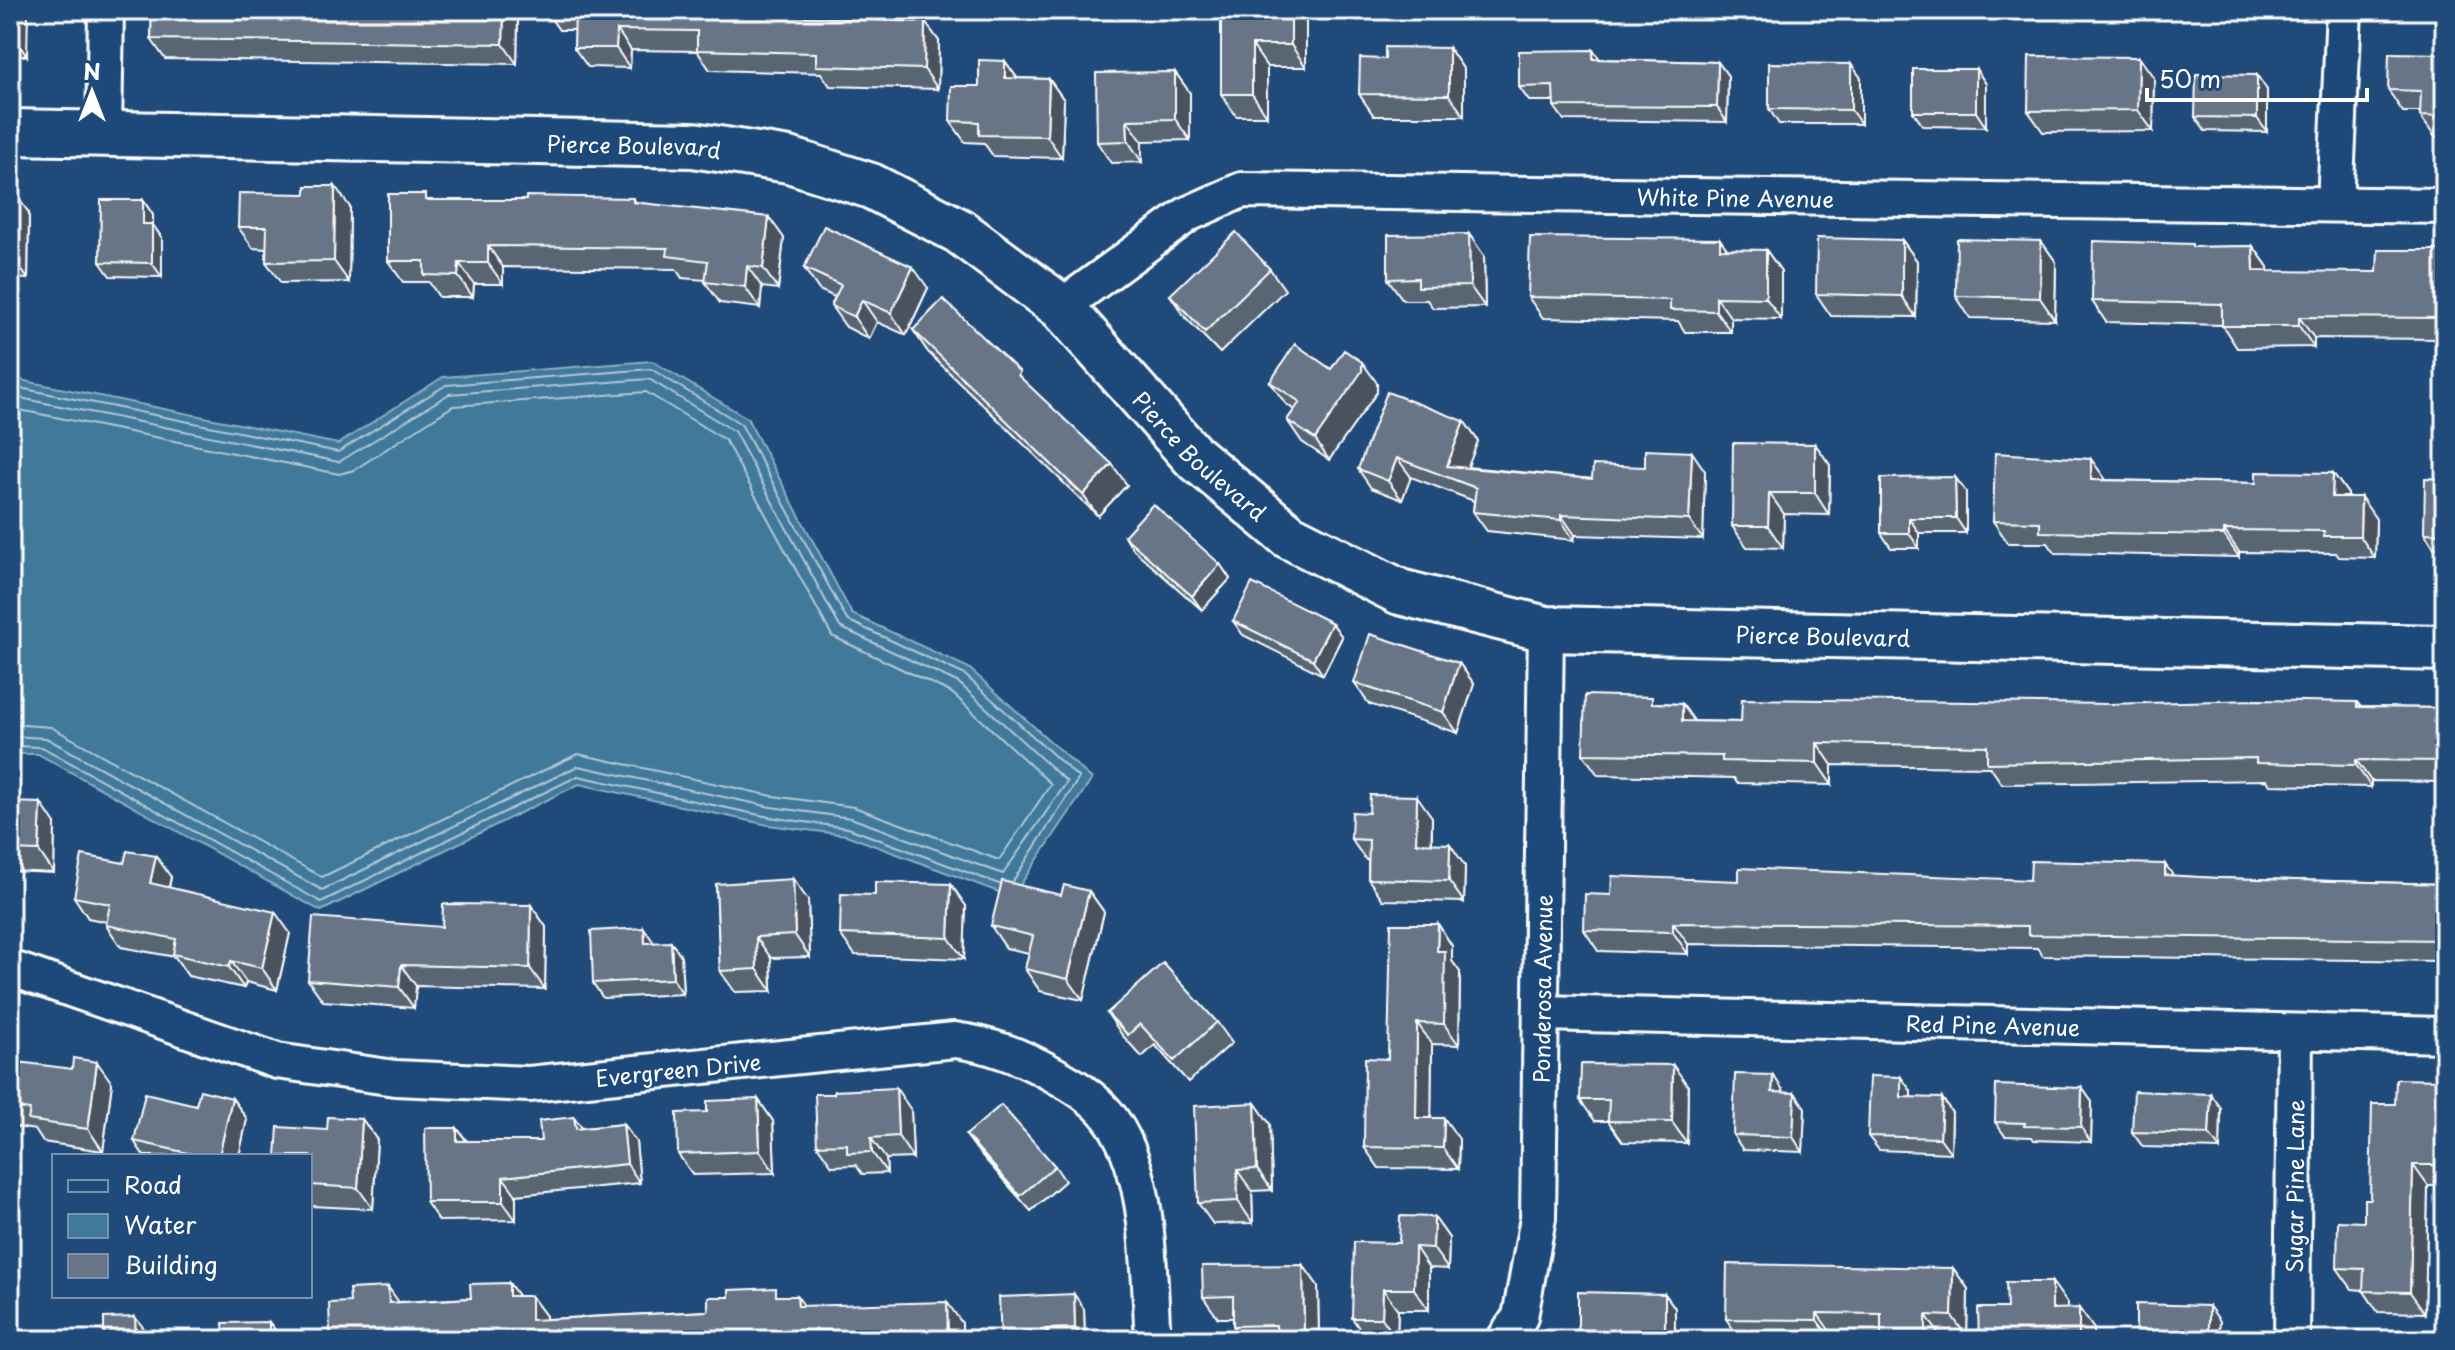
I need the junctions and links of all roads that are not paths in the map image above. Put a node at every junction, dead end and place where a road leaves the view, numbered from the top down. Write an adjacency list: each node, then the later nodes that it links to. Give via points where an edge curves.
1 (106, 10): 4 (street)
2 (2344, 10): 5 (street)
3 (10, 132): 4 (street, Pierce Boulevard)
4 (104, 133): 7 (street, Pierce Boulevard, via 693,145 789,160 871,186 959,231)
5 (2335, 204): 6 (street, White Pine Avenue); 7 (street, White Pine Avenue, via 1242,190 1188,214)
6 (2445, 206)
7 (1061, 307): 8 (street, Pierce Boulevard, via 1193,456 1289,536 1400,592)
8 (1546, 629): 9 (street, Pierce Boulevard); 11 (street, Ponderosa Avenue)
9 (2445, 648)
10 (10, 968): 14 (street, Evergreen Drive, via 277,1061 395,1078 529,1084 955,1040 995,1046 1084,1091 1125,1143 1143,1208)
11 (1541, 1013): 12 (street, Red Pine Avenue); 15 (street, Ponderosa Avenue, via 1538,1218 1520,1317)
12 (2295, 1032): 13 (street, Red Pine Avenue); 16 (street, Sugar Pine Lane)
13 (2445, 1035)
14 (1153, 1340)
15 (1504, 1340)
16 (2292, 1340)

